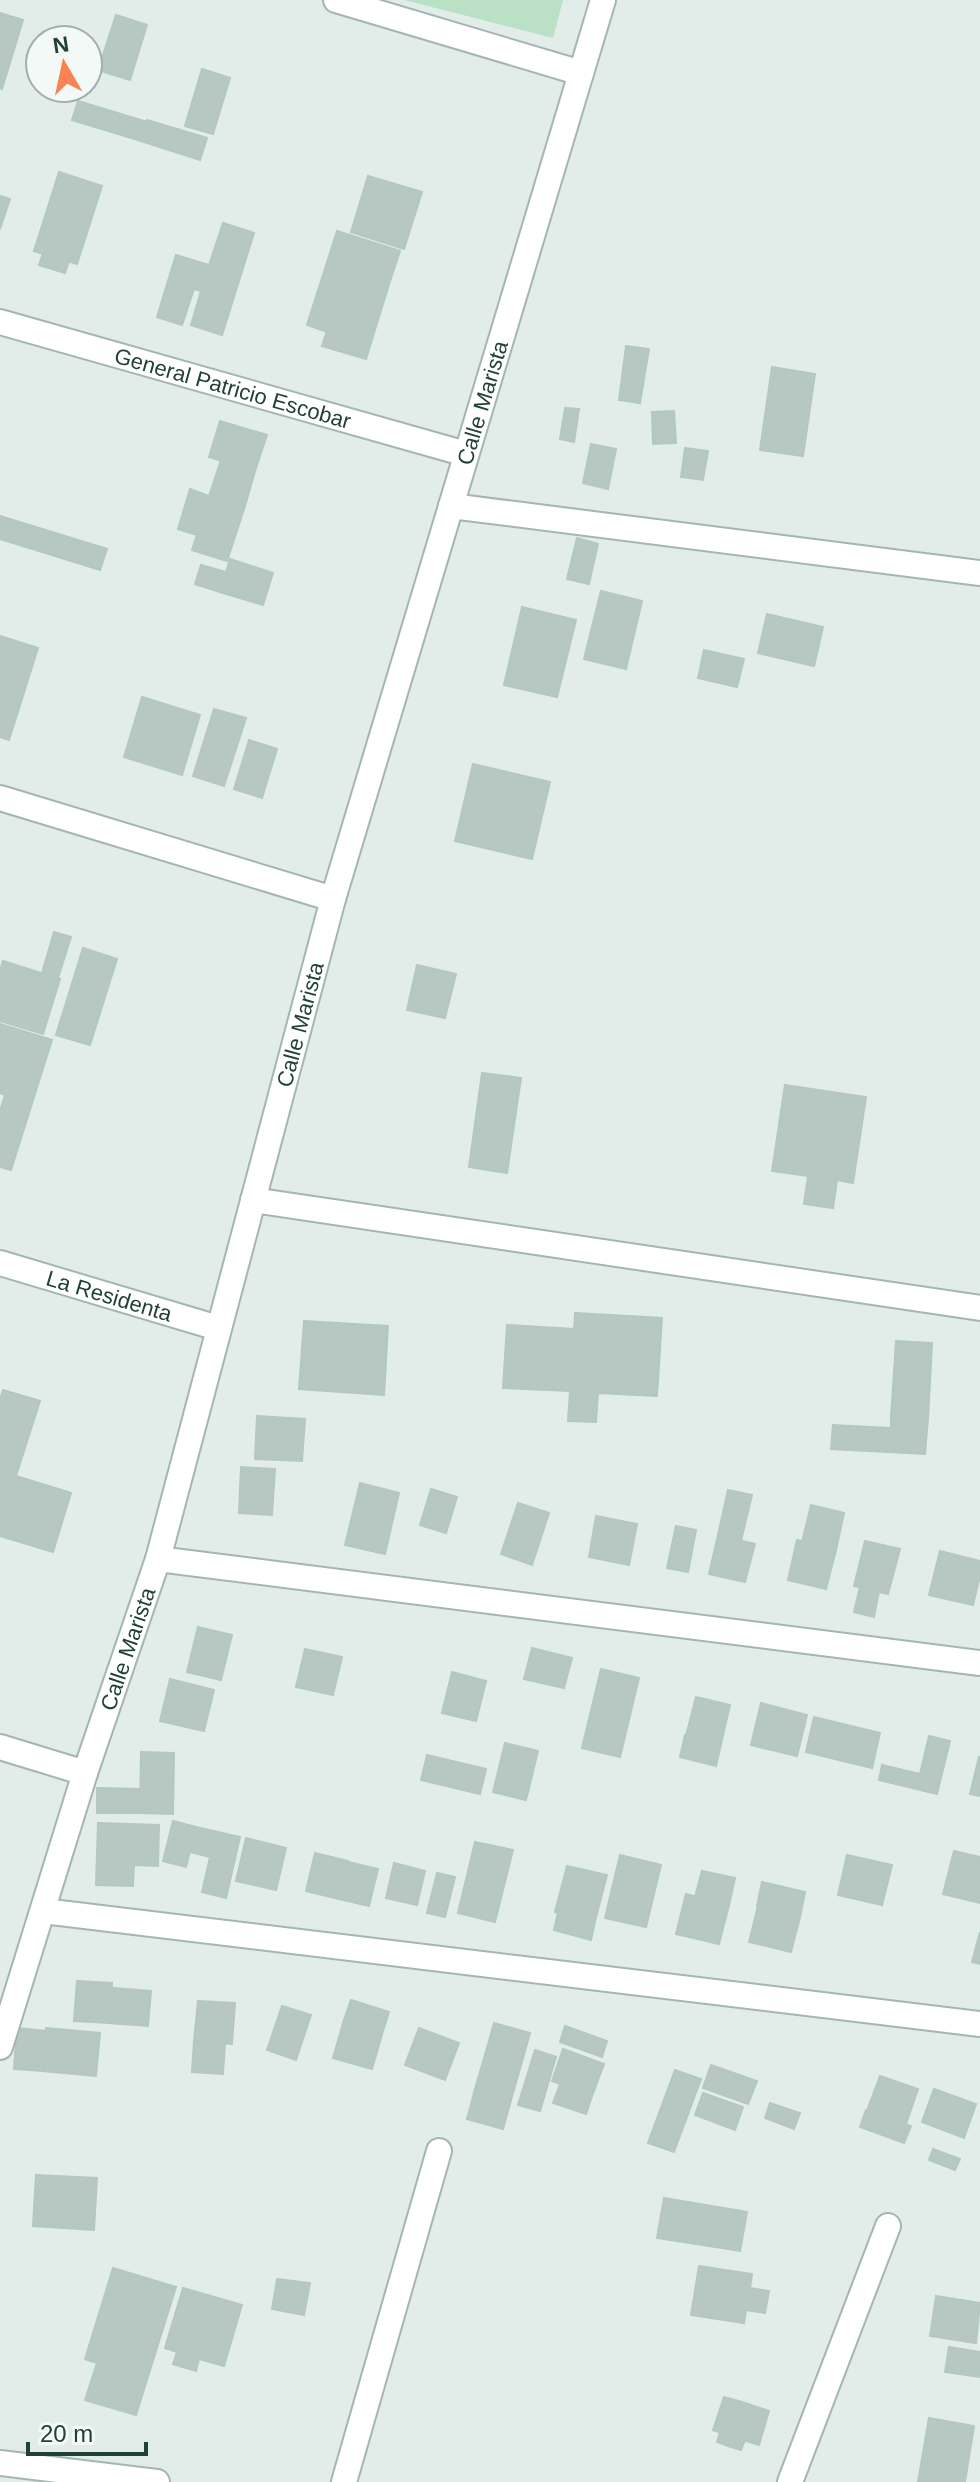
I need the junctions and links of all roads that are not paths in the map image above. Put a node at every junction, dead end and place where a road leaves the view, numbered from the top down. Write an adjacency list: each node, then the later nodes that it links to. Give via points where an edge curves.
1 (336, 0): 3 (street)
2 (603, 0): 3 (street, Calle Marista)
3 (581, 73): 5 (street, Calle Marista)
4 (0, 322): 5 (street, General Patricio Escobar)
5 (466, 454): 6 (street, Calle Marista)
6 (451, 506): 7 (street); 9 (street, Calle Marista)
7 (980, 573)
8 (0, 798): 9 (street)
9 (333, 899): 10 (street, Calle Marista)
10 (253, 1200): 12 (street); 13 (street, Calle Marista)
11 (0, 1263): 13 (street, La Residenta)
12 (980, 1308)
13 (218, 1328): 14 (street, Calle Marista)
14 (158, 1559): 15 (street); 17 (street, Calle Marista)
15 (980, 1663)
16 (0, 1747): 17 (street)
17 (85, 1773): 18 (street, Calle Marista)
18 (43, 1911): 19 (street); 20 (street, Calle Marista)
19 (980, 2024)
20 (0, 2047)
21 (439, 2151): 25 (street)
22 (888, 2226): 26 (street)
23 (0, 2463): 24 (street)
24 (157, 2482)
25 (344, 2482)
26 (790, 2482)

